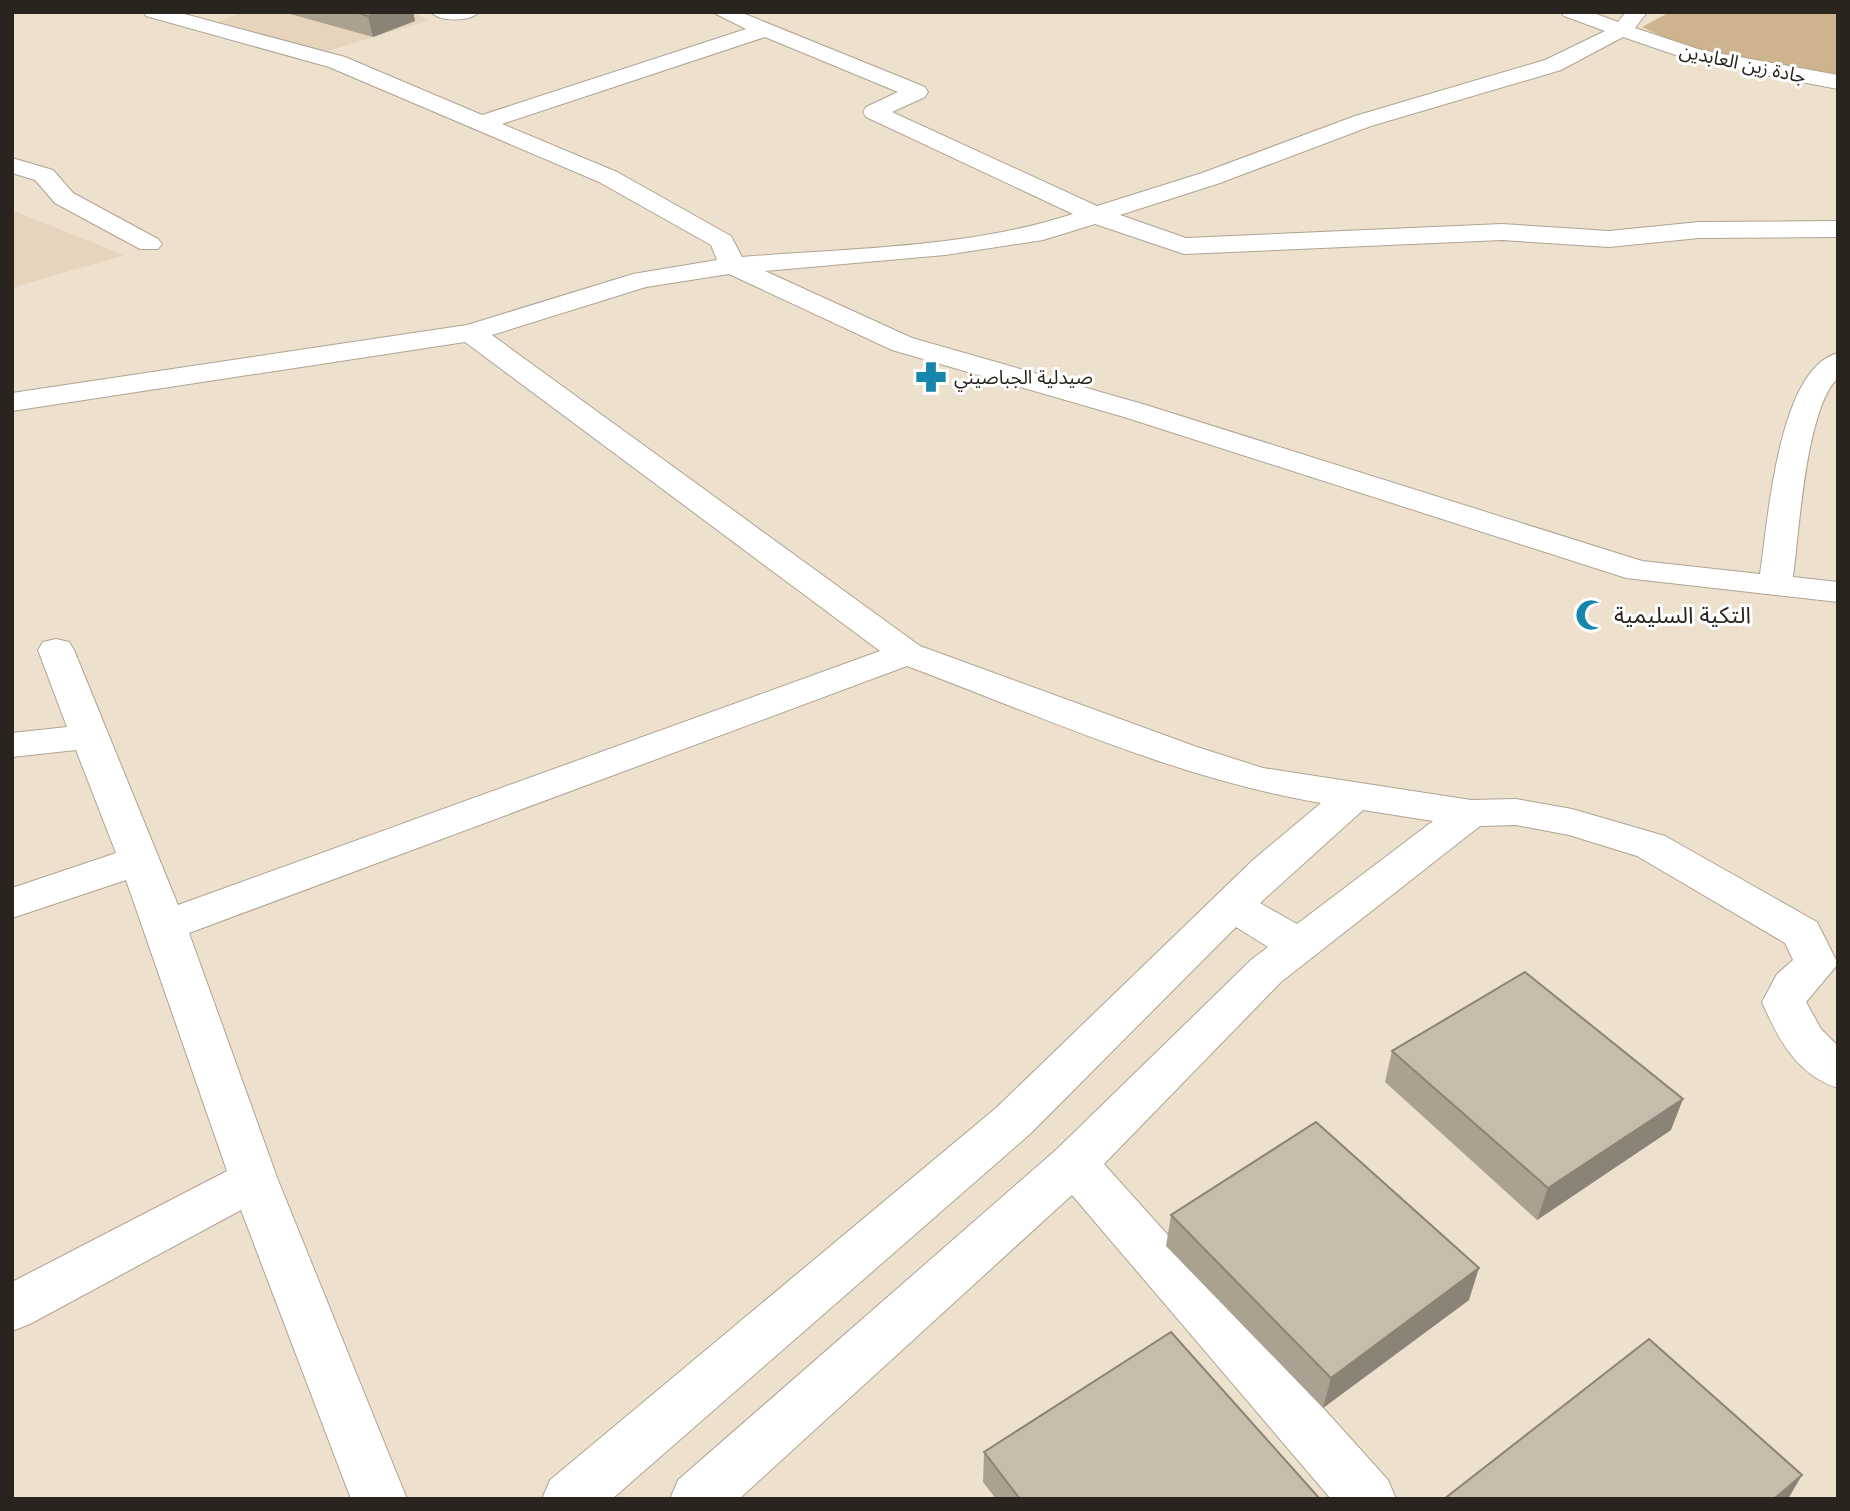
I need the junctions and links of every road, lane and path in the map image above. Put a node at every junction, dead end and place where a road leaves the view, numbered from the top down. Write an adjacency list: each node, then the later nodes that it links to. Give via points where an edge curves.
1 (153, 12): 8 (street)
2 (235, 12): 8 (street)
3 (441, 12): 4 (street)
4 (470, 12)
5 (722, 12): 9 (street)
6 (1571, 12): 7 (street, جادة زين العابدين)
7 (1630, 21): 10 (street, جادة زين العابدين, via 1696,56); 13 (street, via 1553,65 1363,121)
8 (204, 27): 11 (street, via 337,62)
9 (768, 29): 11 (street); 13 (street, via 917,92 874,112)
10 (1838, 82)
11 (478, 124): 16 (street, via 608,177 722,241)
12 (12, 165): 15 (street, via 44,175 64,198)
13 (1095, 215): 14 (street, via 1184,246 1502,232 1609,239 1699,230); 16 (street, via 1042,232 944,247)
14 (1838, 229)
15 (149, 244)
16 (732, 266): 17 (street, via 642,280); 20 (street, via 902,344 1135,411 1638,572)
17 (471, 333): 19 (street); 23 (street)
18 (1838, 362): 20 (street, via 1816,382 1795,445)
19 (12, 402)
20 (1775, 586): 21 (street)
21 (1838, 592)
22 (56, 650): 24 (street)
23 (907, 654): 26 (street, via 1182,756 1259,780); 31 (street)
24 (90, 736): 25 (street); 28 (street)
25 (12, 745)
26 (1355, 796): 27 (street); 30 (street, via 1308,833)
27 (1471, 813): 32 (street); 33 (street, via 1516,812 1561,820 1651,846 1802,933 1816,964 1784,1002 1795,1028)
28 (140, 860): 29 (street); 31 (street)
29 (12, 903)
30 (1233, 906): 32 (street); 38 (street, via 1013,1121)
31 (165, 926): 35 (street)
32 (1298, 945): 34 (street, via 1266,971)
33 (1838, 1070)
34 (1074, 1163): 39 (street); 40 (street)
35 (254, 1180): 36 (street); 37 (street)
36 (12, 1308)
37 (379, 1499)
38 (570, 1499)
39 (698, 1499)
40 (1368, 1499)

